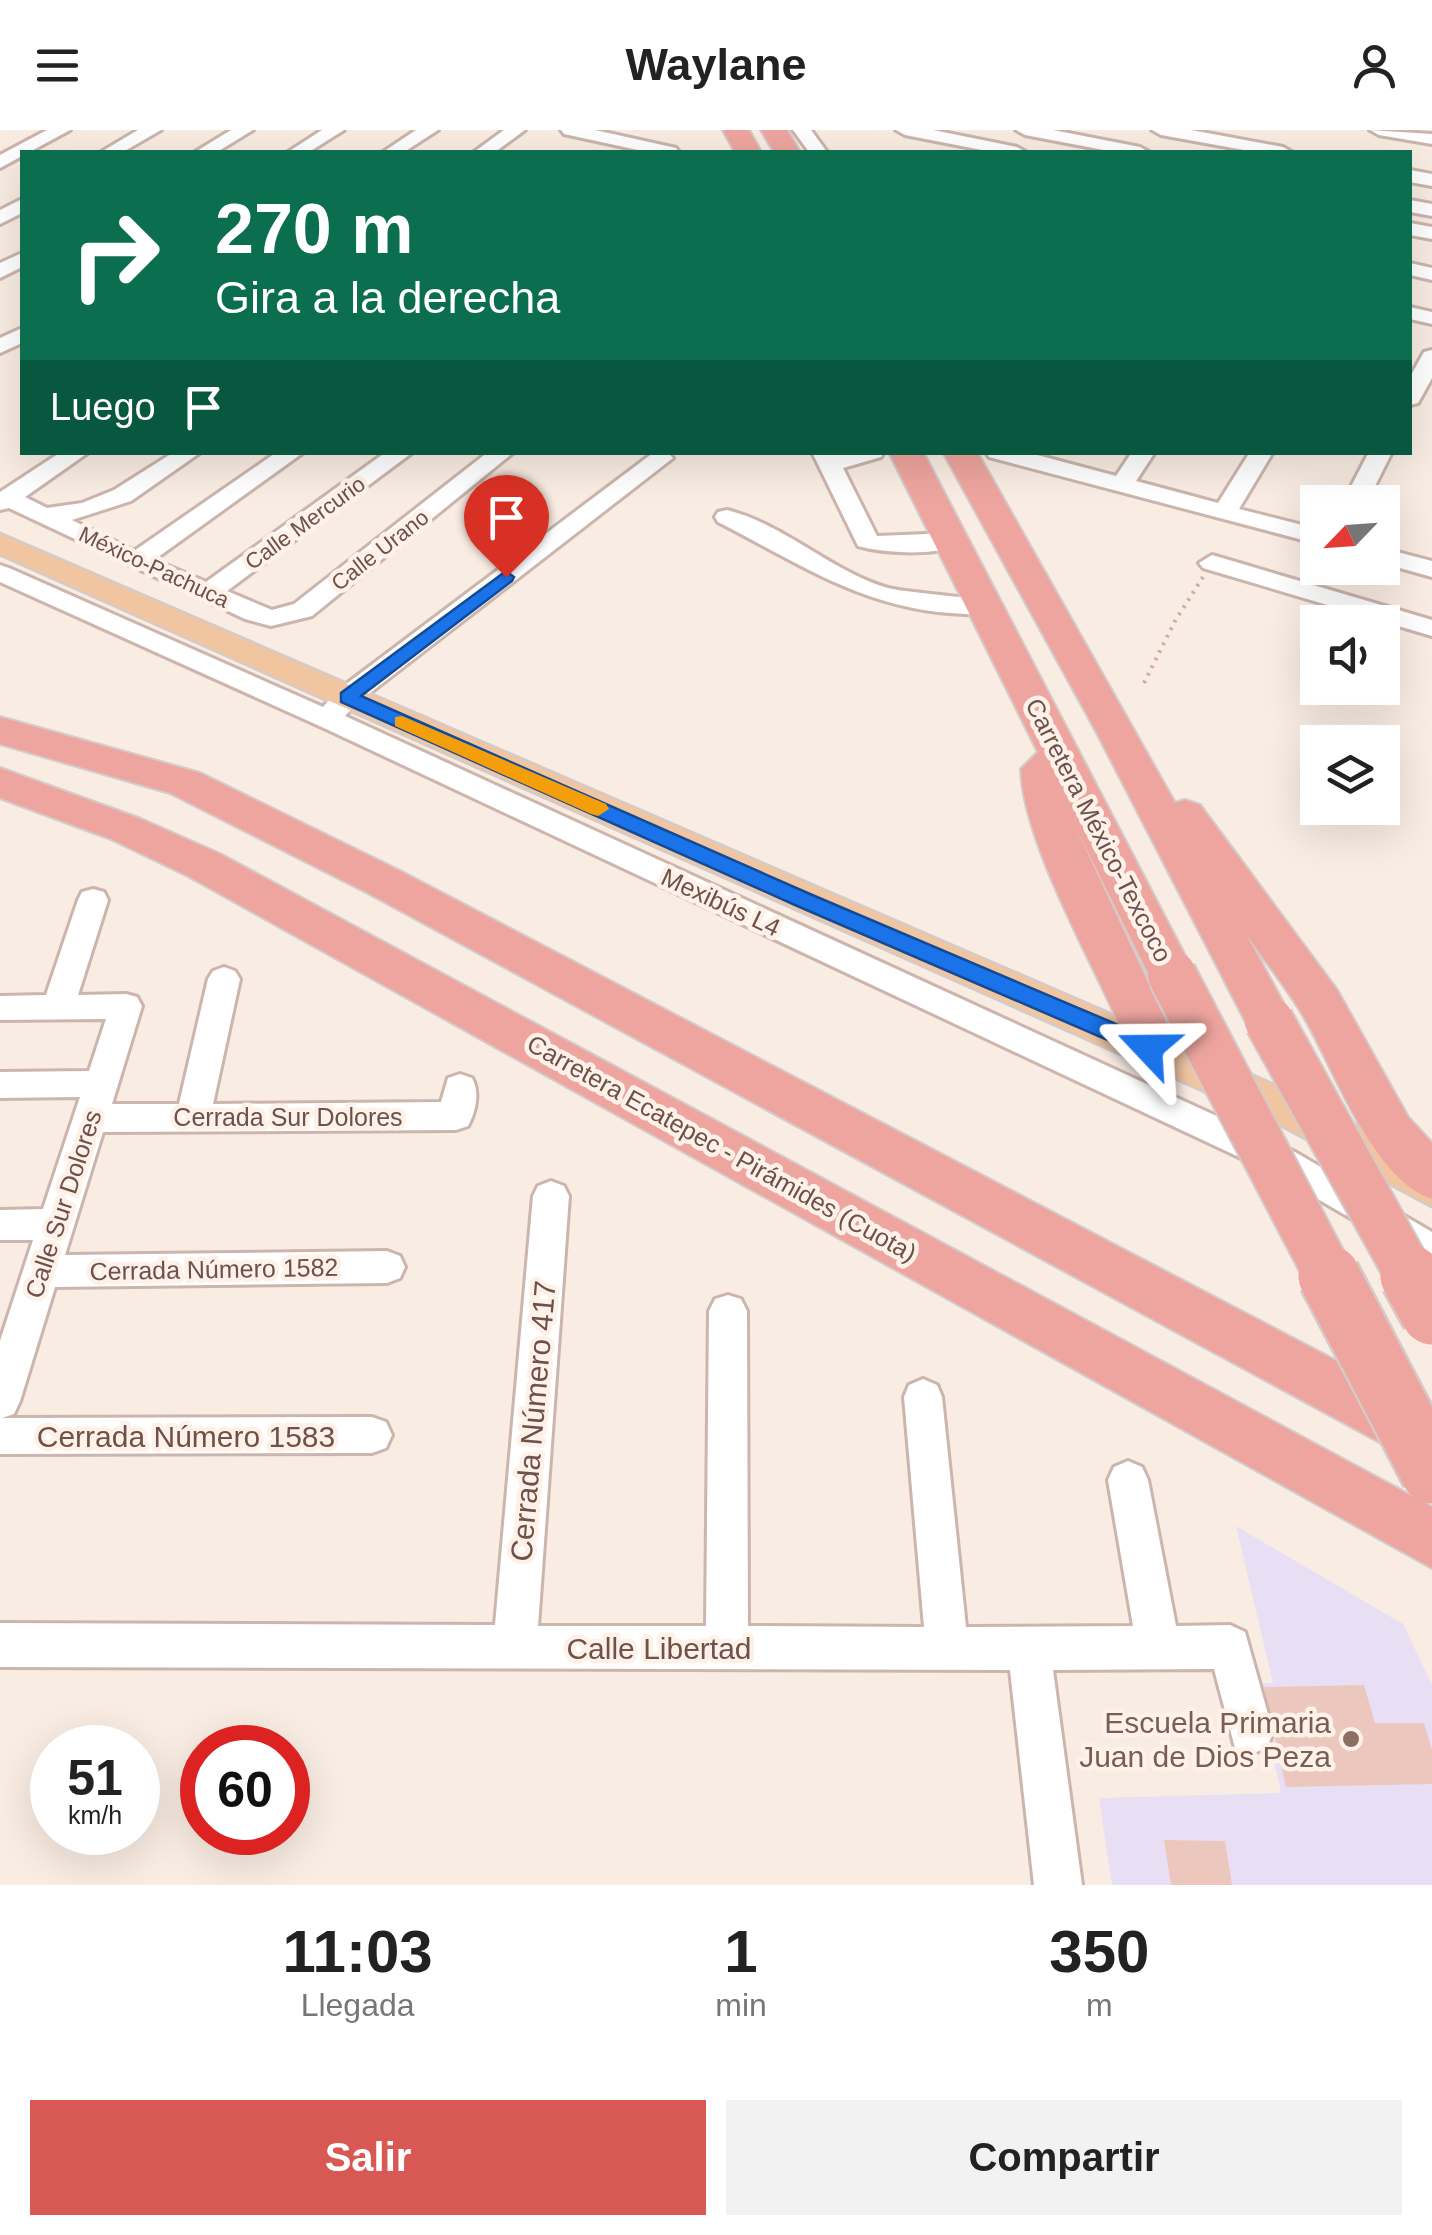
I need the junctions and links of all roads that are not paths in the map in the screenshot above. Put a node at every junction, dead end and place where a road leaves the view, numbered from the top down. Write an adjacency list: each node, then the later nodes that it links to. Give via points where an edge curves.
1 (61, 130): 16 (street)
2 (152, 130): 17 (street)
3 (244, 130): 18 (street)
4 (334, 130): 19 (street)
5 (429, 130): 20 (street)
6 (516, 130): 21 (street)
7 (570, 130): 13 (street)
8 (905, 130): 15 (street)
9 (1008, 130): 15 (street)
10 (1026, 130): 25 (street)
11 (1161, 130): 26 (street)
12 (1380, 130): 14 (street)
13 (600, 137): 22 (street); 23 (street)
14 (1432, 139)
15 (993, 148): 24 (street)
16 (42, 150)
17 (114, 150)
18 (208, 150)
19 (300, 150)
20 (395, 150)
21 (485, 150)
22 (581, 150)
23 (661, 150)
24 (1005, 150)
25 (1130, 150)
26 (1272, 150)
27 (11, 184): 28 (street)
28 (0, 218)
29 (1432, 356): 30 (street)
30 (1412, 394)
31 (73, 455): 47 (street)
32 (186, 455): 49 (street, via 112,504 79,515)
33 (289, 455): 55 (street)
34 (398, 455): 60 (street, Calle Mercurio)
35 (499, 455): 63 (street, Calle Urano)
36 (853, 455): 44 (street)
37 (908, 455): 52 (highway, Carretera México-Texcoco)
38 (962, 455): 67 (highway)
39 (1018, 455): 45 (street)
40 (1142, 455): 45 (street)
41 (1260, 455): 48 (street)
42 (1379, 455): 46 (street)
43 (660, 458): 65 (street)
44 (826, 459): 52 (street, via 867,540 886,546)
45 (1123, 483): 48 (street)
46 (1364, 485)
47 (4, 501): 49 (street, México-Pachuca)
48 (1225, 512): 51 (street)
49 (42, 515): 55 (street, México-Pachuca)
50 (727, 517): 62 (street, via 876,593 930,605)
51 (1300, 532)
52 (952, 540): 62 (highway, Carretera México-Texcoco)
53 (0, 543): 61 (main road)
54 (1400, 561): 57 (street)
55 (136, 562): 59 (street, México-Pachuca)
56 (1212, 563): 64 (street)
57 (1432, 569)
58 (0, 574): 65 (street, Mexibús L4)
59 (164, 574): 60 (street, México-Pachuca); 61 (street)
60 (208, 593): 63 (street, México-Pachuca, via 271,618)
61 (142, 606): 65 (main road)
62 (988, 607): 68 (highway, Carretera México-Texcoco)
63 (303, 610)
64 (1432, 628)
65 (331, 714): 74 (main road, via 802,900); 85 (street, Mexibús L4, via 1282,1162)
66 (0, 730): 94 (highway, via 185,784 284,833)
67 (1126, 750): 80 (highway, via 1230,872 1320,1003 1390,1132); 89 (highway, bridge)
68 (1062, 755): 74 (highway, via 1042,769 1048,812); 95 (highway, Carretera México-Texcoco, bridge)
69 (0, 782): 97 (highway, Carretera Ecatepec - Pirámides (Cuota), via 204,865)
70 (93, 900): 72 (street)
71 (224, 979): 79 (street)
72 (58, 1007): 73 (street); 75 (street, Calle Sur Dolores, via 126,1006)
73 (0, 1008)
74 (1148, 1048): 81 (main road, via 1298,1114)
75 (101, 1084): 76 (street); 78 (street, Calle Sur Dolores)
76 (0, 1085)
77 (460, 1087): 79 (street, Cerrada Sur Dolores, via 456,1116)
78 (90, 1118): 79 (street, Cerrada Sur Dolores); 83 (street, Calle Sur Dolores)
79 (193, 1118)
80 (1432, 1178)
81 (1432, 1188)
82 (551, 1196): 99 (street, Cerrada Número 417)
83 (56, 1224): 84 (street); 87 (street, Calle Sur Dolores)
84 (0, 1225)
85 (1432, 1250)
86 (387, 1267): 87 (street, Cerrada Número 1582)
87 (41, 1271): 90 (street, Calle Sur Dolores)
88 (728, 1311): 101 (street)
89 (1432, 1314)
90 (2, 1391)
91 (922, 1397): 102 (street)
92 (0, 1436): 93 (street, Cerrada Número 1583)
93 (372, 1436)
94 (1432, 1441)
95 (1432, 1473)
96 (1128, 1480): 100 (street)
97 (1432, 1538)
98 (0, 1645): 99 (street, Calle Libertad)
99 (516, 1647): 101 (street, Calle Libertad)
100 (1158, 1647): 103 (street, Calle Libertad); 104 (street, Calle Libertad, via 1230,1646)
101 (726, 1648): 102 (street, Calle Libertad)
102 (946, 1649): 103 (street, Calle Libertad)
103 (1030, 1649): 105 (street)
104 (1251, 1732)
105 (1058, 1885)

